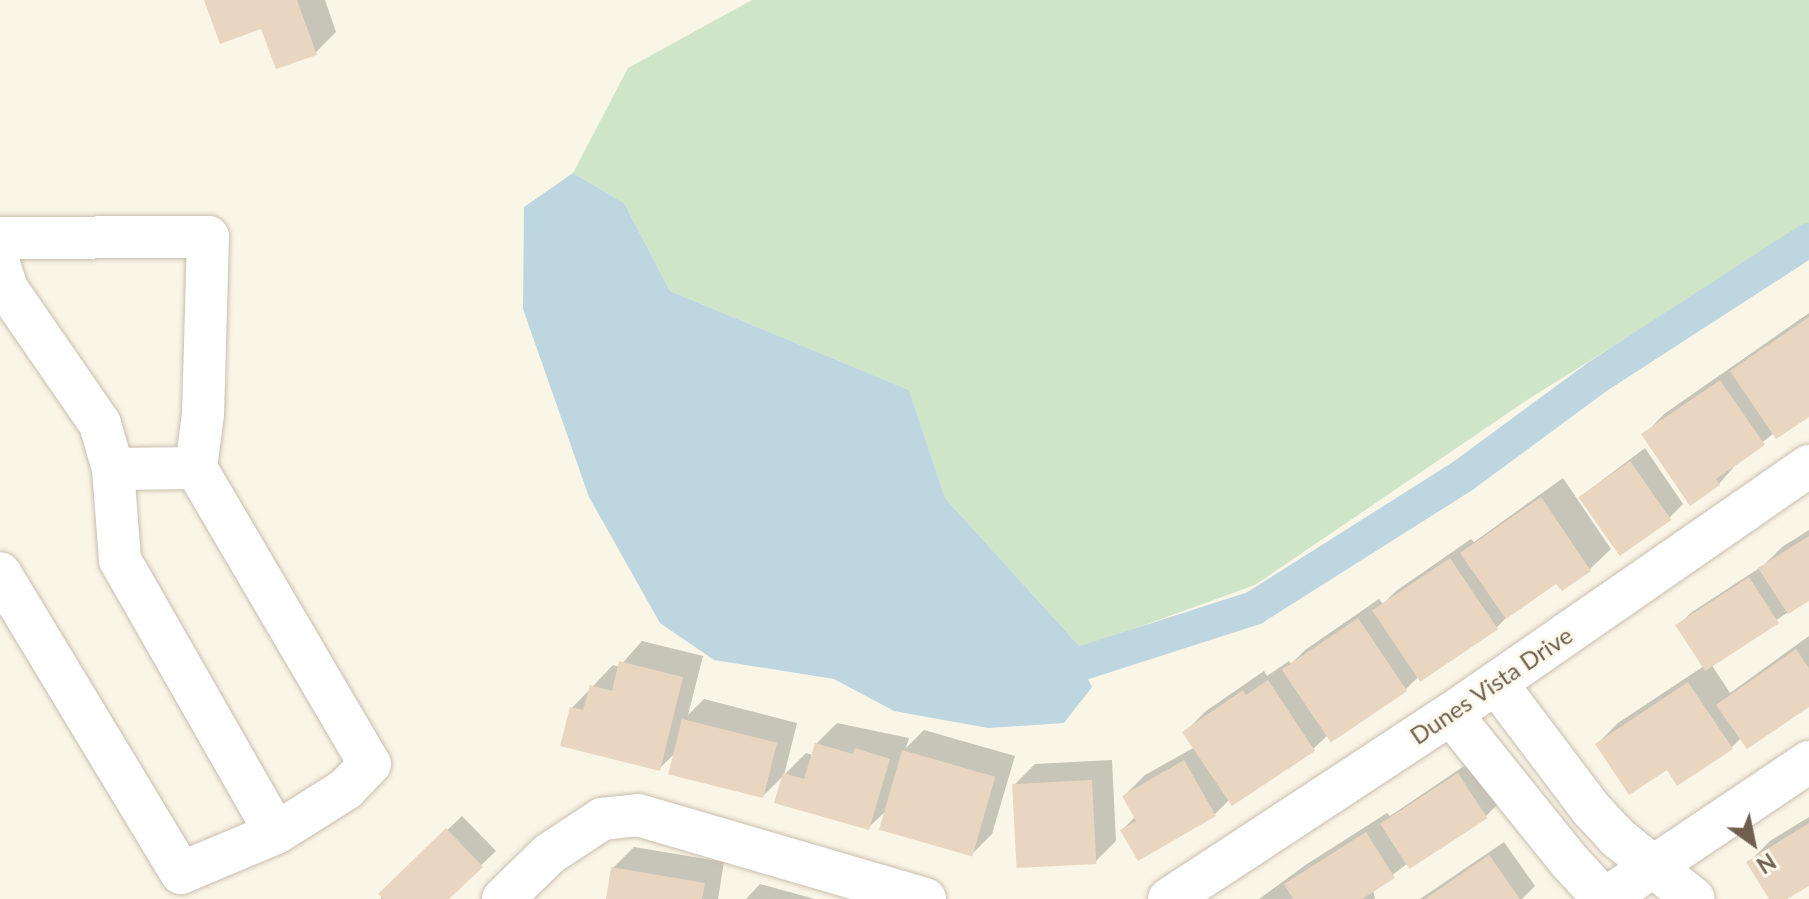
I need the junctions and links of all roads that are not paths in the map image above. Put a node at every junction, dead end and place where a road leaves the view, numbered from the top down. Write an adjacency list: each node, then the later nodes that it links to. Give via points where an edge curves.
1 (0, 238): 4 (street, via 208,237 203,414)
2 (0, 267): 5 (street, via 7,289 100,424)
3 (1809, 466): 7 (street, Dunes Vista Drive)
4 (196, 468): 5 (street); 10 (street, via 370,764 346,789)
5 (113, 469): 10 (street, via 120,560)
6 (0, 573): 10 (street, via 181,873)
7 (1496, 683): 8 (street, Dunes Vista Drive); 11 (street, via 1591,809)
8 (1451, 714): 14 (street, Dunes Vista Drive); 15 (street)
9 (1809, 762): 11 (street)
10 (276, 833)
11 (1652, 866): 15 (street); 16 (street)
12 (503, 899): 13 (street, via 549,854 602,819 638,815)
13 (925, 899)
14 (1169, 899)
15 (1605, 899)
16 (1694, 899)

